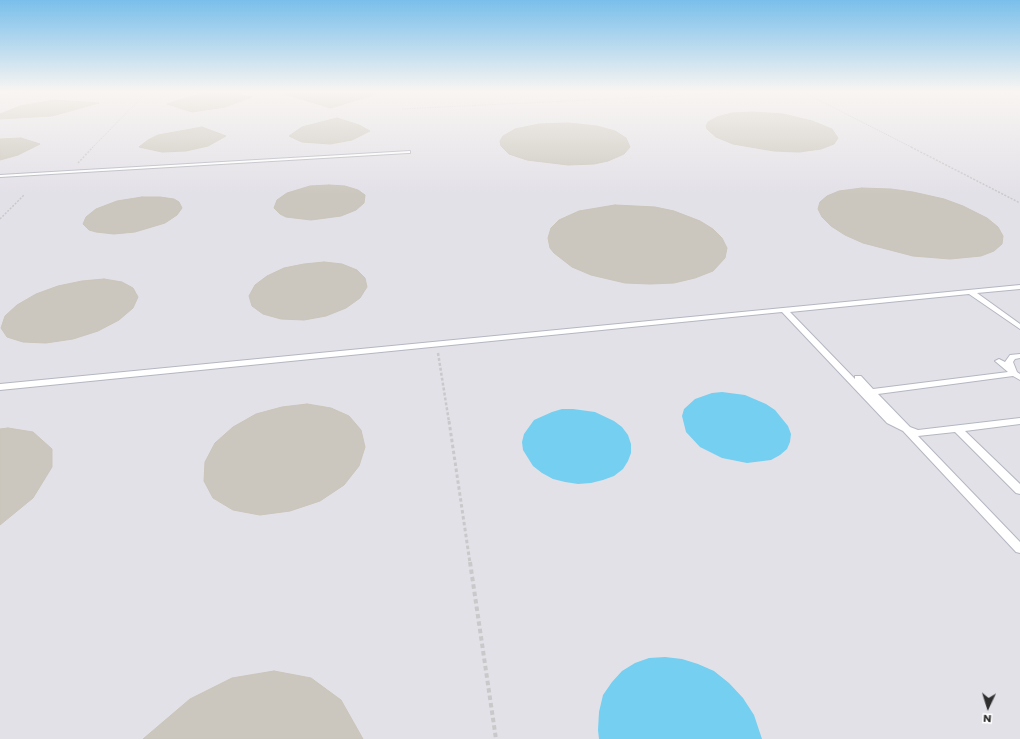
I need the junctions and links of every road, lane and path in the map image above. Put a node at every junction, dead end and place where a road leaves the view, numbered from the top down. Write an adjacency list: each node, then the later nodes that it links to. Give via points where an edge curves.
1 (114, 125): 4 (path)
2 (868, 125): 7 (path)
3 (408, 152): 4 (lane)
4 (69, 172): 5 (lane)
5 (0, 176)
6 (24, 195): 8 (path)
7 (1020, 203)
8 (0, 219)
9 (1020, 287): 10 (lane)
10 (971, 292): 11 (lane); 12 (lane)
11 (784, 310): 13 (lane); 19 (lane)
12 (1020, 327)
13 (436, 344): 18 (lane); 24 (path)
14 (1020, 356): 19 (lane, via 1013,357 1009,362 1013,374)
15 (998, 361): 17 (lane)
16 (858, 378): 23 (lane)
17 (1020, 378)
18 (0, 387)
19 (863, 393): 21 (lane, via 890,421 903,428 918,433)
20 (1020, 421): 21 (lane)
21 (957, 429): 22 (lane)
22 (1018, 486)
23 (1020, 549)
24 (496, 739)

